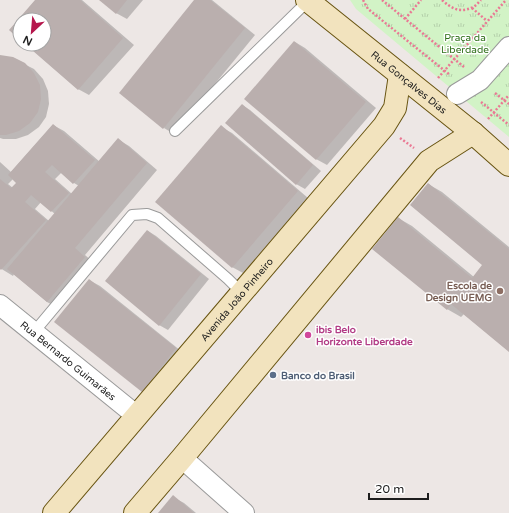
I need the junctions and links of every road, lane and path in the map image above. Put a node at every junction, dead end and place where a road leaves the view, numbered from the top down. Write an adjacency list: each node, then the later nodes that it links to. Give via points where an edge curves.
1 (364, 0): 13 (path, via 368,9)
2 (382, 0): 9 (path)
3 (421, 0): 9 (path)
4 (442, 0): 8 (path, via 450,7 460,10)
5 (482, 0): 8 (path)
6 (506, 0): 10 (path)
7 (314, 3): 14 (street, Rua Gonçalves Dias); 24 (lane)
8 (472, 8): 10 (path)
9 (405, 19): 12 (path)
10 (487, 21): 12 (path)
11 (509, 47): 16 (street)
12 (455, 59): 13 (path); 16 (path)
13 (445, 70): 15 (path); 16 (path)
14 (400, 75): 22 (street, Avenida João Pinheiro, via 394,108); 23 (street, Rua Gonçalves Dias)
15 (438, 78)
16 (468, 88): 18 (path); 20 (path)
17 (509, 94): 18 (path)
18 (504, 100): 19 (path); 20 (path)
19 (509, 104)
20 (494, 112): 21 (path); 23 (path)
21 (509, 125)
22 (384, 126): 25 (path); 27 (street, Avenida João Pinheiro)
23 (480, 126): 25 (street); 26 (street, Rua Gonçalves Dias)
24 (175, 131)
25 (429, 162): 31 (street)
26 (509, 165)
27 (242, 293): 29 (lane, via 158,218 147,214 132,215); 30 (street, Avenida João Pinheiro)
28 (0, 304): 29 (street, Rua Bernardo Guimarães)
29 (34, 332): 30 (street, Rua Bernardo Guimarães)
30 (137, 416): 32 (street, Avenida João Pinheiro)
31 (182, 458): 33 (street); 34 (street)
32 (54, 513)
33 (135, 513)
34 (244, 513)

